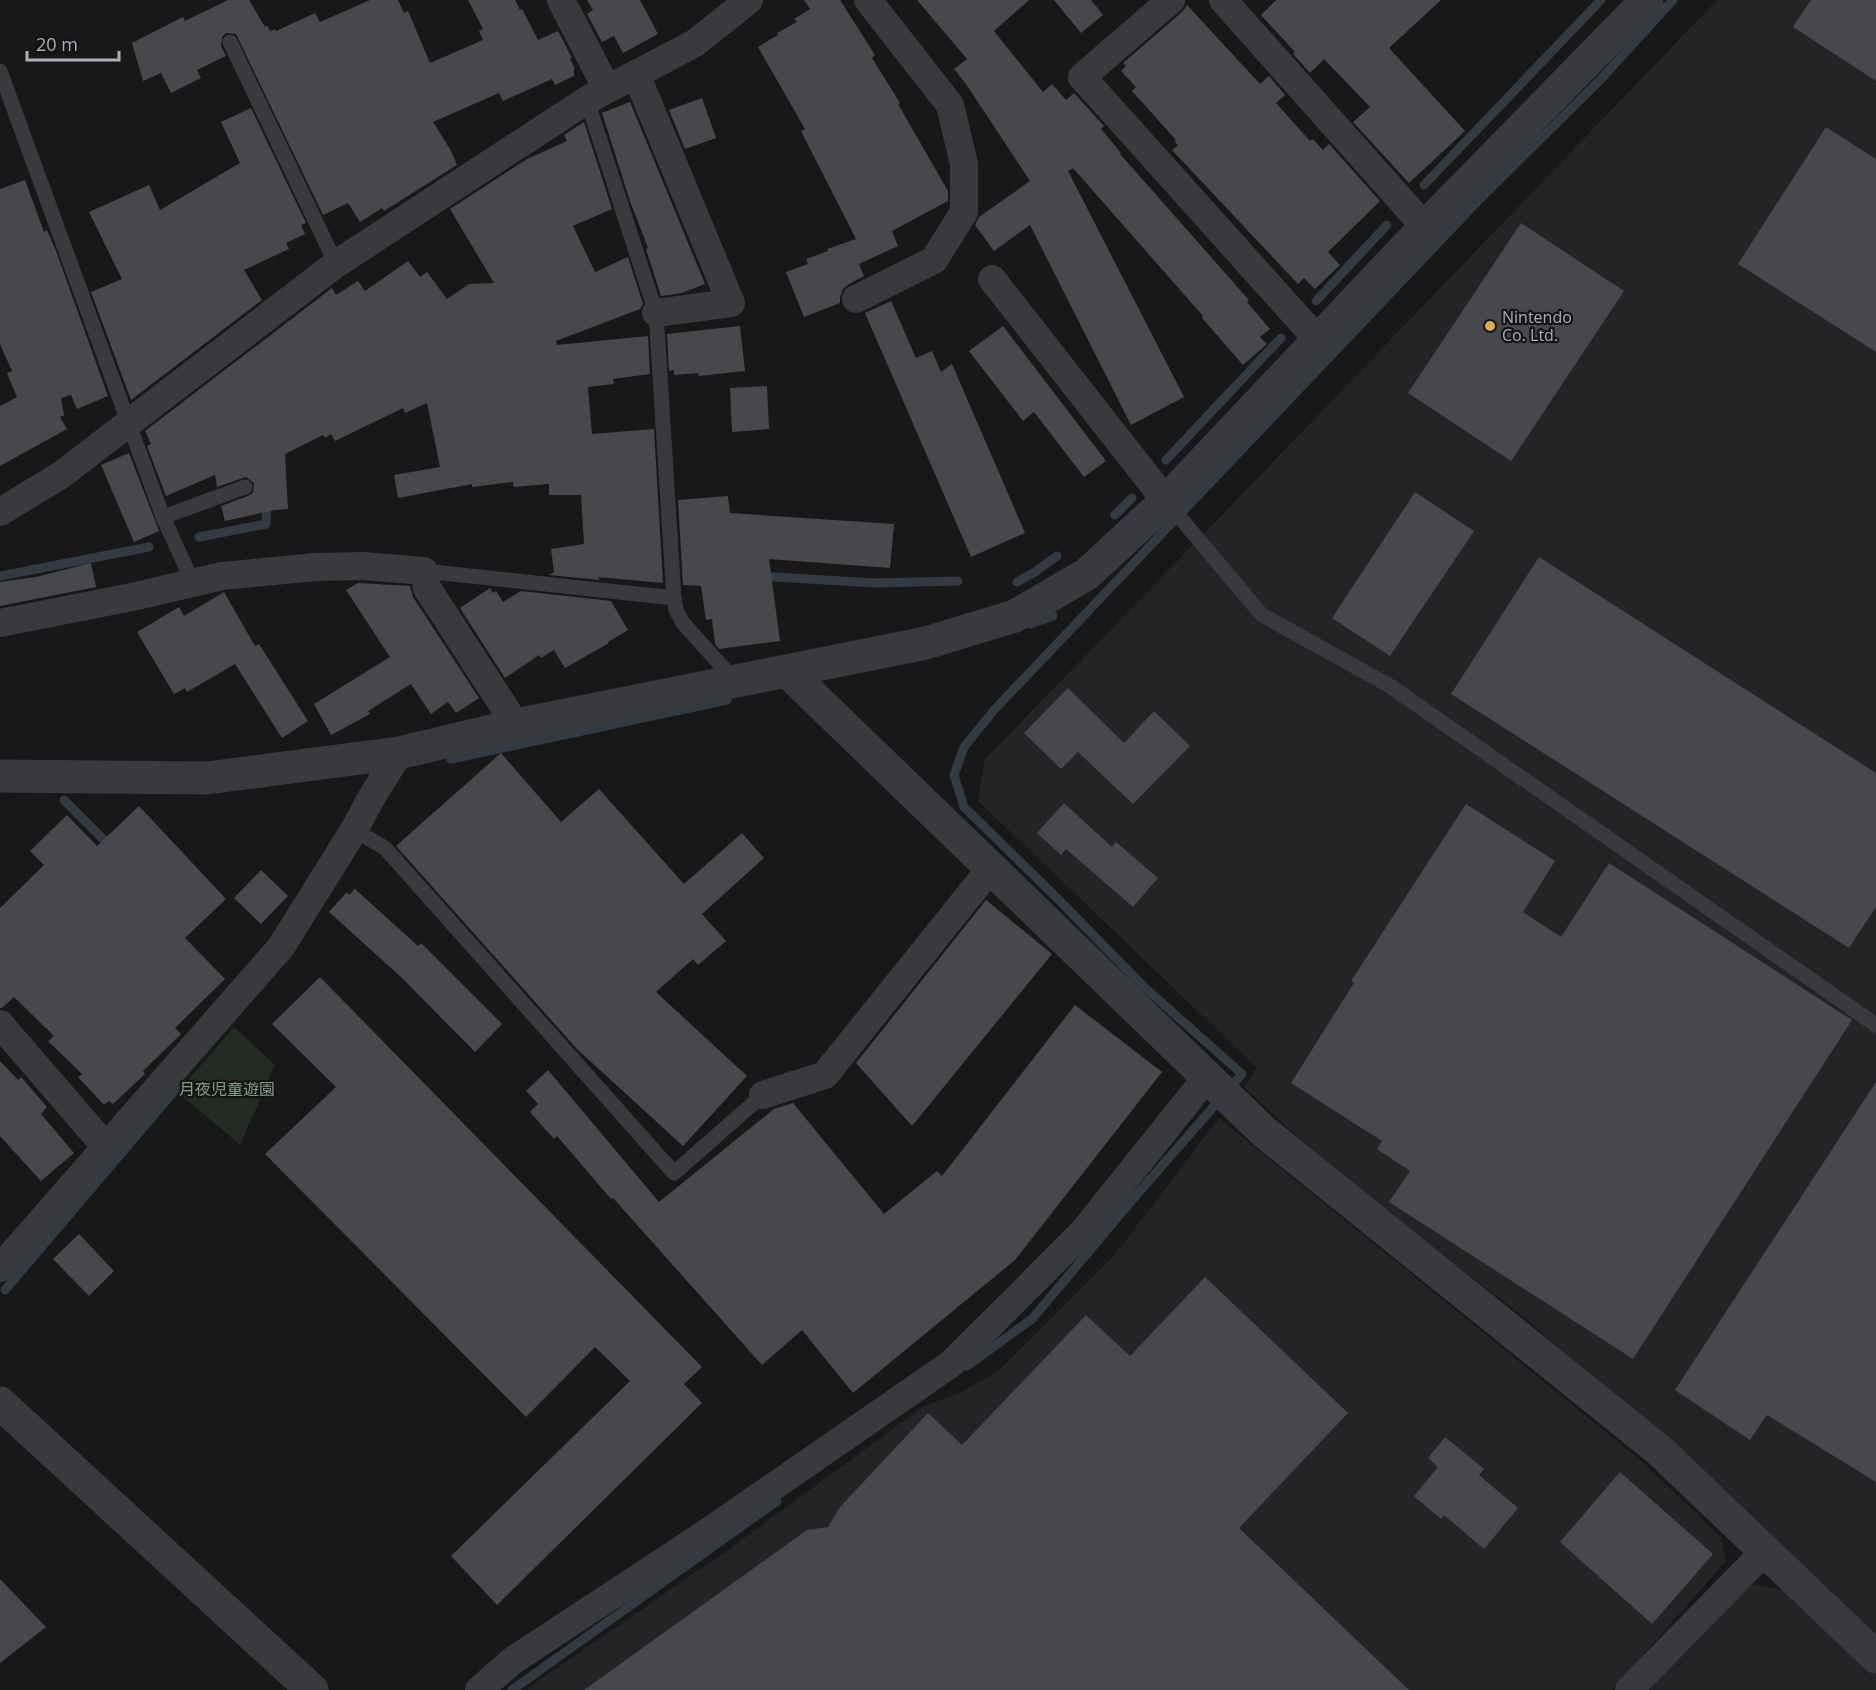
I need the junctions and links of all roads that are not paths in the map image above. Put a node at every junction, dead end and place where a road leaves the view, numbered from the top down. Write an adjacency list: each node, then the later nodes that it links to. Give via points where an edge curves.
1 (561, 0): 10 (street)
2 (749, 0): 9 (street, via 695,43)
3 (868, 0): 14 (street, via 950,105 964,164 964,212 933,260)
4 (1171, 0): 16 (street, via 1082,76)
5 (1223, 0): 11 (street)
6 (1647, 0): 11 (street)
7 (230, 42): 12 (lane)
8 (0, 71): 17 (lane)
9 (636, 74): 10 (street); 15 (street, via 730,303)
10 (597, 95): 12 (street); 15 (lane)
11 (1425, 227): 16 (street)
12 (336, 264): 17 (street)
13 (992, 279): 19 (street)
14 (856, 299)
15 (656, 313): 24 (lane)
16 (1318, 340): 19 (street)
17 (128, 424): 20 (street, via 62,475); 21 (lane)
18 (245, 487): 21 (lane)
19 (1166, 501): 26 (street, via 1087,574 1015,616 926,643); 34 (lane, via 1262,615 1390,686)
20 (0, 512)
21 (163, 517): 23 (lane)
22 (424, 571): 23 (street, via 316,567); 24 (lane); 28 (street, via 428,588)
23 (193, 582): 25 (street)
24 (674, 598): 27 (lane, via 683,623)
25 (0, 623)
26 (788, 672): 27 (street); 32 (street)
27 (735, 681): 28 (street)
28 (516, 725): 29 (street)
29 (399, 753): 30 (street, via 207,778); 31 (street)
30 (0, 776)
31 (354, 830): 36 (lane, via 385,849 674,1173); 37 (street, via 281,947)
32 (991, 868): 35 (street); 36 (street, via 825,1075)
33 (0, 1024): 37 (street)
34 (1876, 1025)
35 (1207, 1077): 40 (street, via 1263,1131 1660,1451); 43 (street, via 1083,1232 952,1363 699,1538 512,1661)
36 (763, 1095)
37 (106, 1147): 38 (street)
38 (0, 1268)
39 (0, 1403): 42 (street)
40 (1765, 1551): 41 (street); 44 (street)
41 (1876, 1657)
42 (312, 1690)
43 (479, 1690)
44 (1629, 1690)

